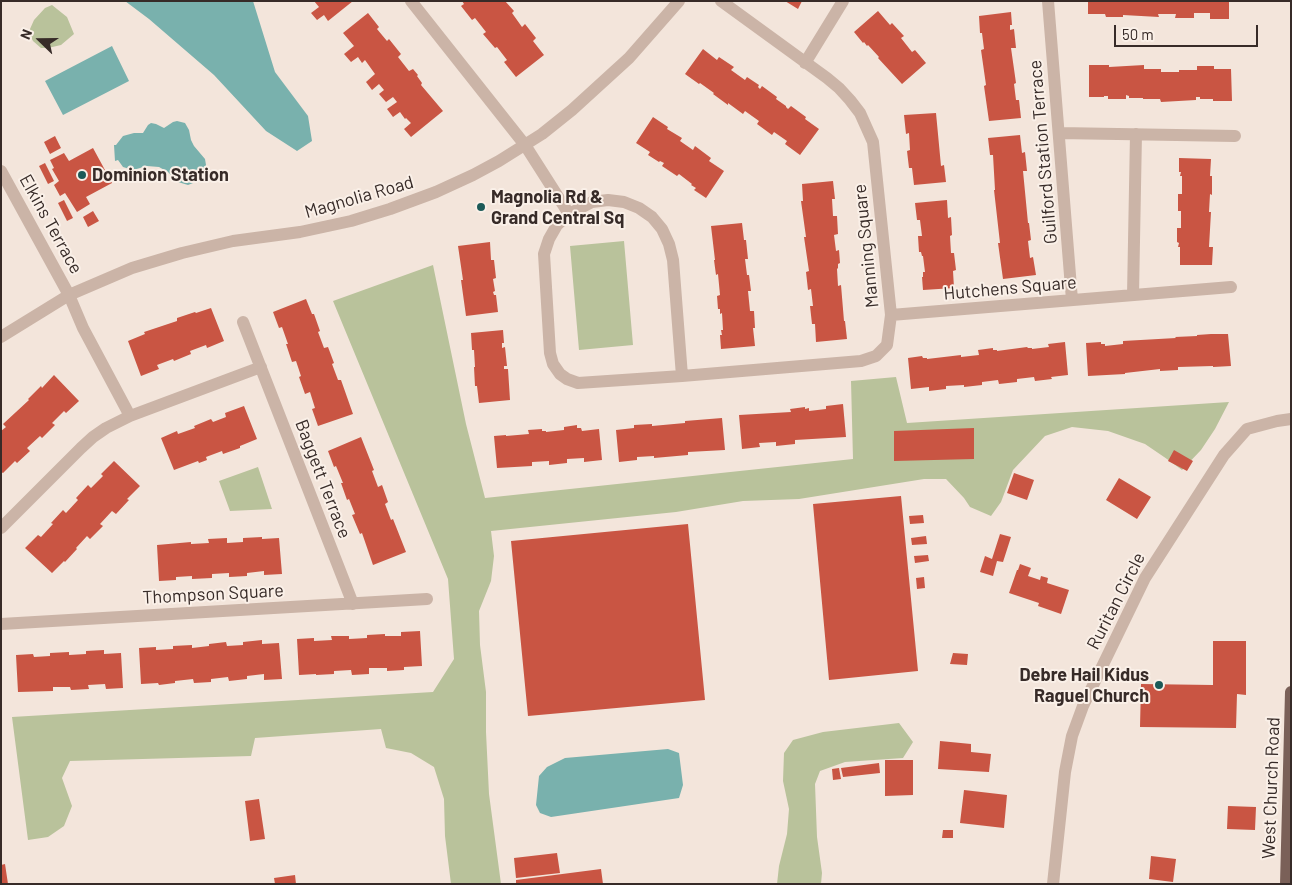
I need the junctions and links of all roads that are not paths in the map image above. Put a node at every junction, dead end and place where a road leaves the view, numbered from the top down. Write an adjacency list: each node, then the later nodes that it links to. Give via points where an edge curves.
1 (411, 1): 10 (street)
2 (679, 1): 10 (street, Magnolia Road, via 629,58 572,110)
3 (721, 1): 6 (street, Manning Square)
4 (843, 1): 6 (street)
5 (1048, 1): 7 (street, Guilford Station Terrace)
6 (805, 62): 17 (street, Manning Square, via 850,100 860,113 873,142)
7 (1059, 133): 8 (street); 16 (street, Guilford Station Terrace)
8 (1136, 134): 9 (street); 15 (street)
9 (1235, 136)
10 (525, 145): 12 (street); 14 (street, Magnolia Road, via 473,175 390,209 300,232 182,252 132,268)
11 (1, 171): 14 (street, Elkins Terrace)
12 (568, 214): 21 (street, Manning Square, via 592,202 624,202 652,217 662,229 672,260); 21 (street, Manning Square, via 557,225 544,254 550,353 560,374 578,383)
13 (1231, 288): 15 (street, Hutchens Square)
14 (69, 295): 19 (street, Magnolia Road); 22 (street)
15 (1133, 295): 16 (street, Hutchens Square)
16 (1072, 300): 17 (street, Hutchens Square)
17 (891, 316): 21 (street, Manning Square, via 887,345 876,356 861,361)
18 (243, 322): 20 (street, Baggett Terrace)
19 (1, 338)
20 (260, 367): 22 (street); 26 (street, Baggett Terrace)
21 (682, 376)
22 (130, 416): 24 (street, via 93,438)
23 (1291, 419): 29 (street, Ruritan Circle, via 1248,429 1224,456 1145,578 1083,706 1072,736)
24 (1, 528)
25 (427, 599): 26 (street, Thompson Square)
26 (353, 604): 27 (street, Thompson Square)
27 (1, 624)
28 (1291, 692): 30 (main road, West Church Road)
29 (1053, 884)
30 (1286, 884)

